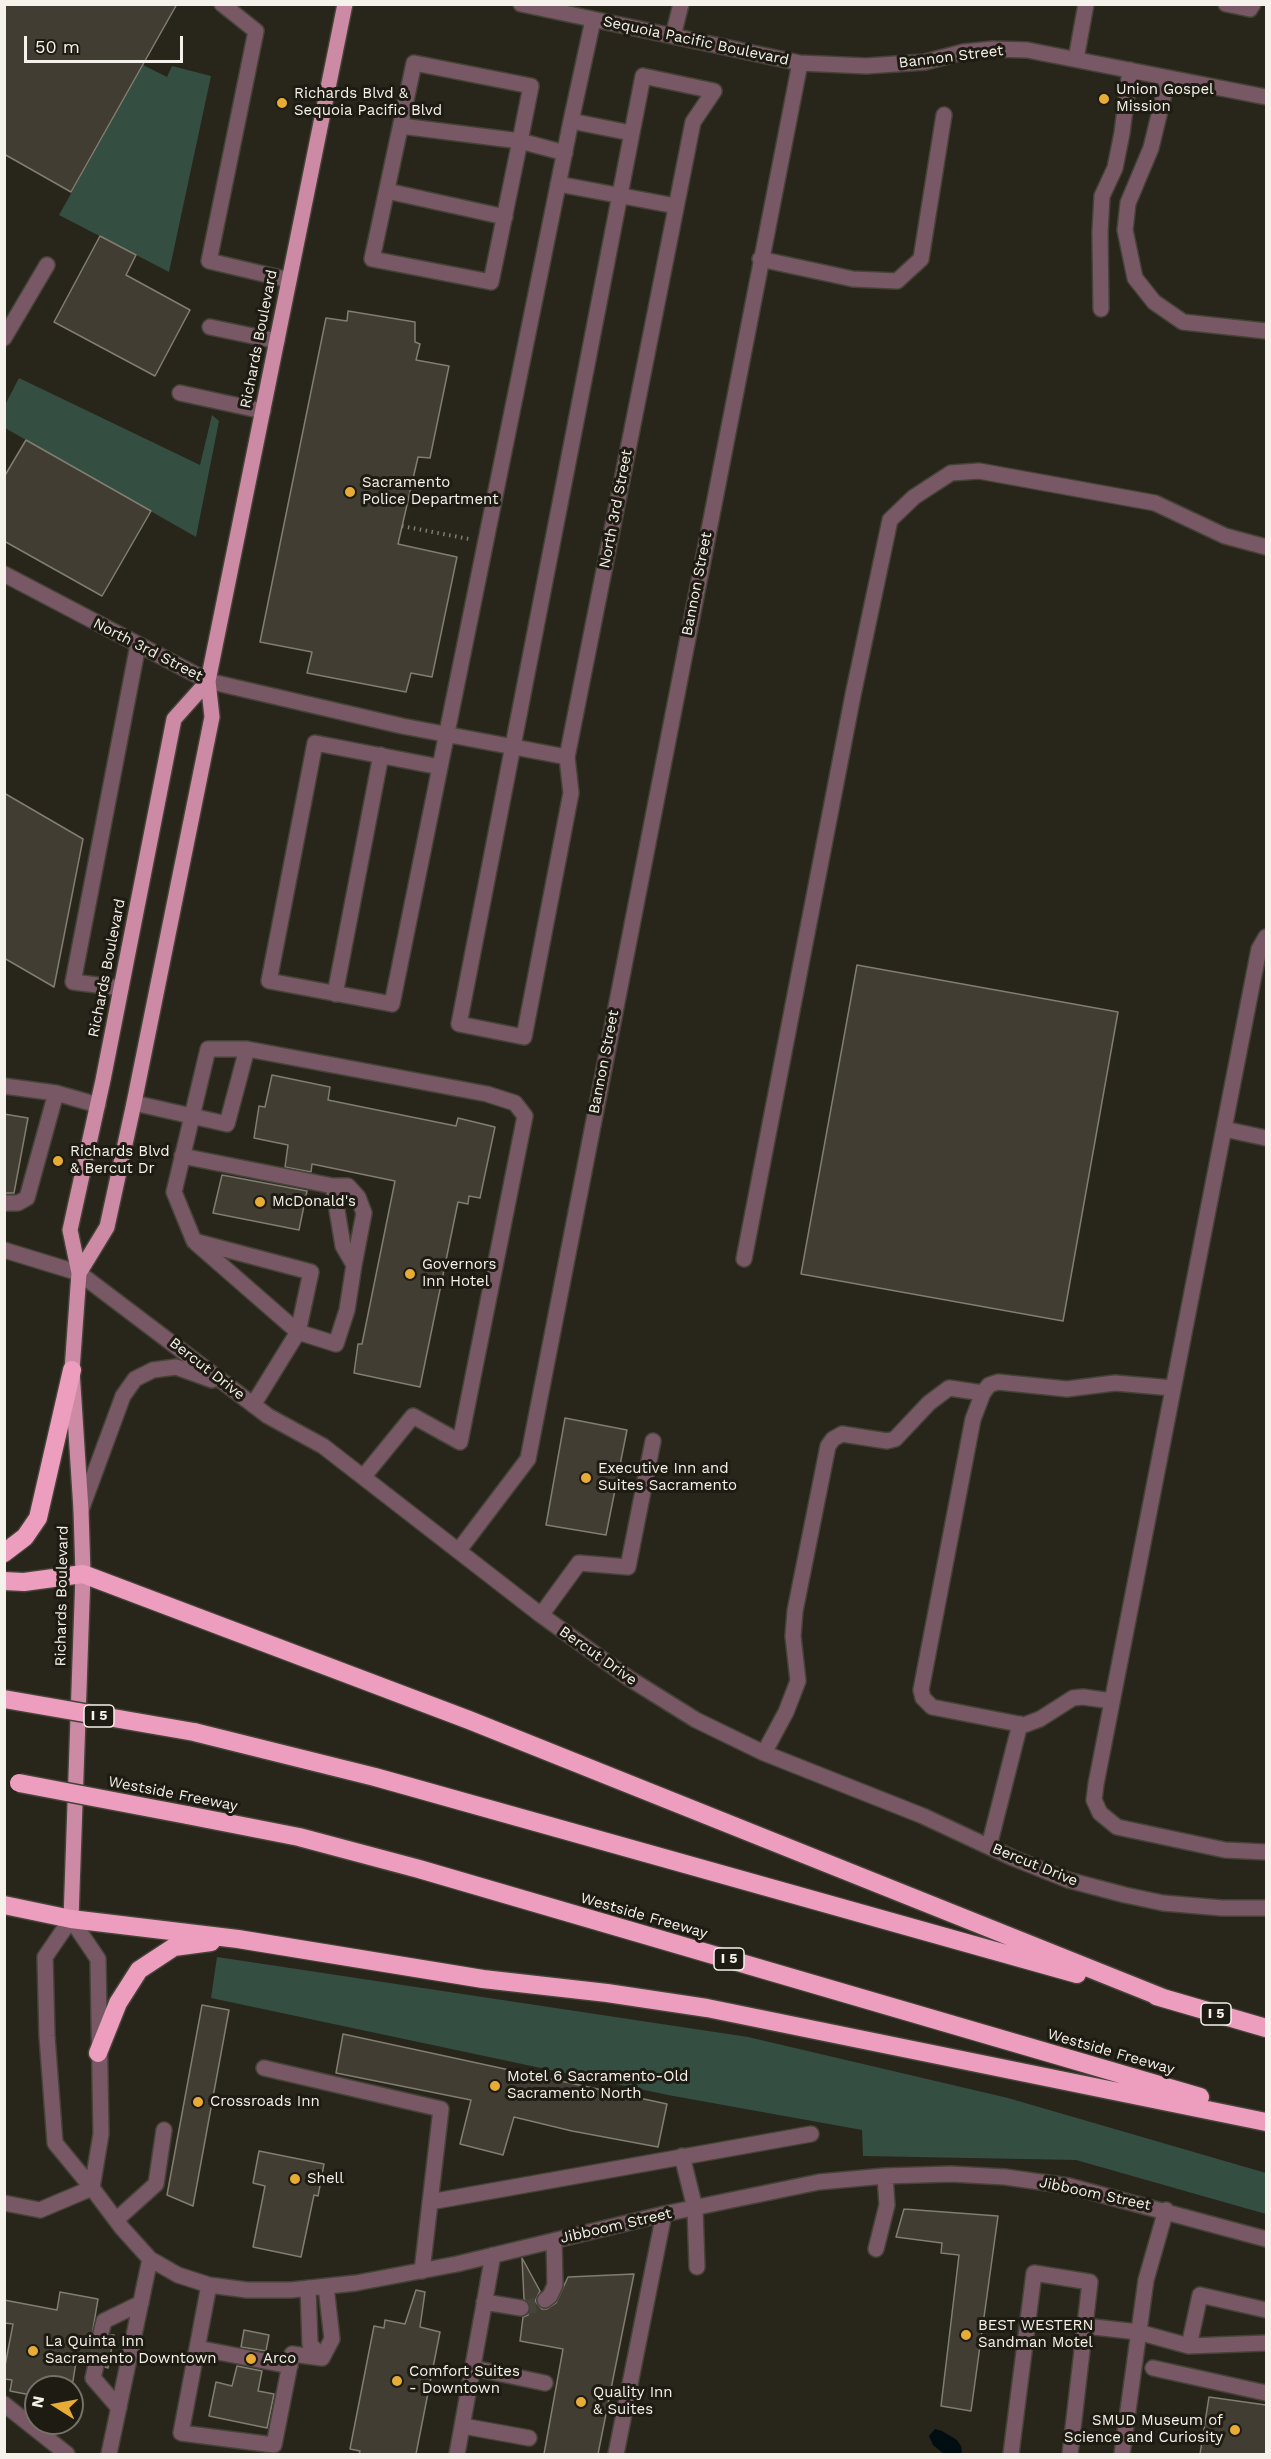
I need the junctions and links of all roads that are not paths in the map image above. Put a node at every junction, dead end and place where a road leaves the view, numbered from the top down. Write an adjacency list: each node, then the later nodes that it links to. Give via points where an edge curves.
1 (222, 4): 28 (street, via 256,31 209,261)
2 (345, 4): 28 (main road, Richards Boulevard)
3 (521, 4): 8 (street, Sequoia Pacific Boulevard)
4 (681, 4): 9 (street)
5 (1086, 4): 10 (street)
6 (1226, 4): 7 (street, via 1250,9)
7 (1253, 4)
8 (593, 20): 9 (street, Sequoia Pacific Boulevard); 16 (street)
9 (673, 36): 11 (street, Sequoia Pacific Boulevard)
10 (1076, 59): 11 (street, Bannon Street, via 1027,50 993,49 925,62); 12 (street, Bannon Street)
11 (800, 63): 26 (street, Bannon Street)
12 (1130, 70): 13 (street, Bannon Street); 29 (street, via 1116,159 1102,196)
13 (1168, 78): 14 (street, Bannon Street); 31 (street, via 1151,148 1128,203 1125,230 1134,278 1154,302 1183,322)
14 (1266, 97)
15 (944, 115): 26 (street, via 921,259 897,281 853,279)
16 (571, 121): 18 (street); 20 (street)
17 (401, 126): 19 (street); 19 (street, via 414,63 531,86); 22 (street)
18 (631, 133): 23 (street, North 3rd Street); 24 (street, North 3rd Street, via 643,76 714,91 693,122)
19 (520, 141): 20 (street); 25 (street)
20 (565, 153): 21 (street)
21 (558, 184): 23 (street); 40 (street)
22 (387, 191): 25 (street); 25 (street, via 372,259 492,282)
23 (619, 196): 24 (street); 41 (street, North 3rd Street)
24 (676, 206): 43 (street, North 3rd Street)
25 (505, 216)
26 (760, 259): 73 (street, Bannon Street, via 528,1458)
27 (47, 265): 32 (street)
28 (289, 280): 33 (main road, Richards Boulevard)
29 (1101, 309)
30 (210, 327): 33 (street)
31 (1266, 331)
32 (4, 338)
33 (277, 341): 35 (main road, Richards Boulevard)
34 (180, 393): 35 (street)
35 (263, 411): 39 (main road, Richards Boulevard)
36 (1266, 547): 61 (street, via 1225,536 1155,502 979,471 951,473 914,497 890,520 852,695)
37 (4, 574): 38 (street, North 3rd Street)
38 (138, 645): 39 (street, North 3rd Street); 46 (street, via 73,982)
39 (208, 681): 40 (street, North 3rd Street); 46 (main road, Richards Boulevard, via 174,719); 51 (main road, Richards Boulevard, via 212,717)
40 (448, 735): 41 (street, North 3rd Street); 44 (street)
41 (512, 747): 43 (street, North 3rd Street); 43 (street, via 459,1024 524,1037 571,793)
42 (381, 755): 44 (street); 47 (street); 47 (street, via 315,743 269,981)
43 (567, 757)
44 (440, 767): 47 (street, via 393,1004)
45 (1266, 937): 54 (street, via 1259,949)
46 (122, 988): 52 (main road, Richards Boulevard)
47 (335, 994)
48 (246, 1049): 53 (street, via 208,1049); 53 (street, via 227,1124); 71 (street, via 487,1094 515,1103 525,1116 460,1442 413,1416)
49 (4, 1086): 50 (street)
50 (56, 1094): 52 (street); 58 (street, via 27,1198)
51 (134, 1103): 53 (street); 63 (main road, Richards Boulevard, via 107,1227)
52 (98, 1105): 63 (main road, Richards Boulevard, via 70,1230)
53 (192, 1116): 56 (street)
54 (1224, 1129): 55 (street); 66 (street)
55 (1266, 1138)
56 (182, 1156): 57 (street); 59 (street, via 174,1192)
57 (333, 1186): 62 (street, via 343,1246); 62 (street, via 348,1186 364,1213)
58 (4, 1203)
59 (194, 1240): 64 (street); 64 (street, via 311,1272)
60 (4, 1250): 63 (street, Bercut Drive)
61 (744, 1259)
62 (354, 1265): 64 (street, via 347,1310 336,1344)
63 (79, 1273): 65 (main road, Richards Boulevard); 67 (street, Bercut Drive)
64 (298, 1332): 69 (street)
65 (72, 1370): 72 (main road, Richards Boulevard); 74 (highway, via 38,1518 25,1537)
66 (1173, 1388): 68 (street, via 1115,1383 1067,1389 998,1382); 79 (street)
67 (237, 1392): 69 (street, Bercut Drive); 72 (street, via 176,1367 161,1367 143,1374 123,1396)
68 (983, 1393): 80 (street, via 973,1419 921,1690 932,1707); 81 (street, via 949,1388 895,1438 887,1441 842,1434 828,1446 795,1611 793,1636 798,1681)
69 (253, 1405): 71 (street, Bercut Drive, via 323,1446)
70 (653, 1441): 77 (street, via 628,1567 579,1563)
71 (364, 1476): 73 (street, Bercut Drive)
72 (81, 1510): 75 (main road, Richards Boulevard)
73 (459, 1550): 77 (street, Bercut Drive)
74 (4, 1553)
75 (82, 1575): 76 (highway); 87 (main road, Richards Boulevard); 89 (highway, via 469,1720)
76 (4, 1581)
77 (541, 1615): 81 (street, Bercut Drive, via 656,1696)
78 (4, 1699): 89 (highway, I 5, bridge, via 194,1732 387,1780)
79 (1112, 1701): 80 (street, via 1073,1698 1040,1719); 84 (street, via 1094,1800 1100,1813 1117,1827 1225,1850)
80 (1020, 1724): 83 (street)
81 (764, 1753): 83 (street, Bercut Drive)
82 (12, 1782): 93 (highway, Westside Freeway / I 5, bridge, via 298,1837 419,1869)
83 (989, 1846): 86 (street, Bercut Drive, via 1068,1880 1125,1896 1163,1903)
84 (1266, 1852)
85 (4, 1905): 87 (highway)
86 (1266, 1908)
87 (71, 1919): 88 (highway); 91 (street, via 98,1959); 99 (street, via 45,1957 55,2144)
88 (238, 1939): 91 (highway, via 174,1947 139,1971 118,2003); 94 (highway, via 483,1979 707,2008)
89 (1166, 1999): 90 (highway, I 5)
90 (1266, 2028)
91 (98, 2053): 99 (street, via 101,2134)
92 (264, 2068): 100 (street, via 441,2109)
93 (1266, 2117)
94 (1266, 2122)
95 (164, 2130): 105 (street, via 156,2184)
96 (811, 2134): 97 (street)
97 (682, 2156): 100 (street); 102 (street)
98 (885, 2176): 102 (street, Jibboom Street, via 819,2182); 103 (street, Jibboom Street, via 1005,2177 1069,2186); 108 (street, via 887,2205)
99 (92, 2188): 101 (street, via 40,2210); 105 (street, Jibboom Street)
100 (430, 2202): 112 (street)
101 (4, 2203)
102 (695, 2208): 104 (street, Jibboom Street); 111 (street)
103 (1166, 2210): 106 (street, Jibboom Street); 122 (street, via 1146,2280)
104 (664, 2214): 107 (street, Jibboom Street); 141 (street)
105 (116, 2220): 110 (street, Jibboom Street)
106 (1266, 2239)
107 (554, 2241): 109 (street, Jibboom Street); 116 (street, via 555,2284)
108 (876, 2249)
109 (493, 2255): 112 (street, Jibboom Street); 117 (street)
110 (150, 2259): 113 (street, Jibboom Street, via 178,2275); 118 (street)
111 (697, 2267)
112 (422, 2271): 114 (street, Jibboom Street)
113 (208, 2285): 115 (street, Jibboom Street, via 247,2290); 126 (street)
114 (326, 2287): 115 (street, Jibboom Street); 127 (street, via 332,2339)
115 (308, 2288): 127 (street, via 310,2344)
116 (545, 2300)
117 (484, 2302): 119 (street); 130 (street)
118 (141, 2303): 123 (street, via 104,2321); 135 (street)
119 (521, 2308)
120 (1266, 2310): 125 (street, via 1200,2295)
121 (1085, 2326): 122 (street); 142 (street, via 1090,2282 1034,2273); 143 (street)
122 (1138, 2332): 125 (street); 144 (street)
123 (101, 2333)
124 (1266, 2343): 125 (street)
125 (1189, 2346)
126 (197, 2348): 129 (street); 129 (street, via 181,2433 274,2445)
127 (322, 2358): 129 (street, via 292,2354)
128 (96, 2365): 135 (street, via 93,2378)
129 (290, 2366)
130 (473, 2368): 132 (street); 136 (street)
131 (1154, 2368): 133 (street)
132 (545, 2383)
133 (1266, 2393)
134 (4, 2404): 138 (street)
135 (119, 2408): 139 (street)
136 (463, 2426): 137 (street); 140 (street)
137 (529, 2438)
138 (67, 2454)
139 (109, 2454)
140 (457, 2454)
141 (616, 2454)
142 (1011, 2454)
143 (1070, 2454)
144 (1122, 2454)

